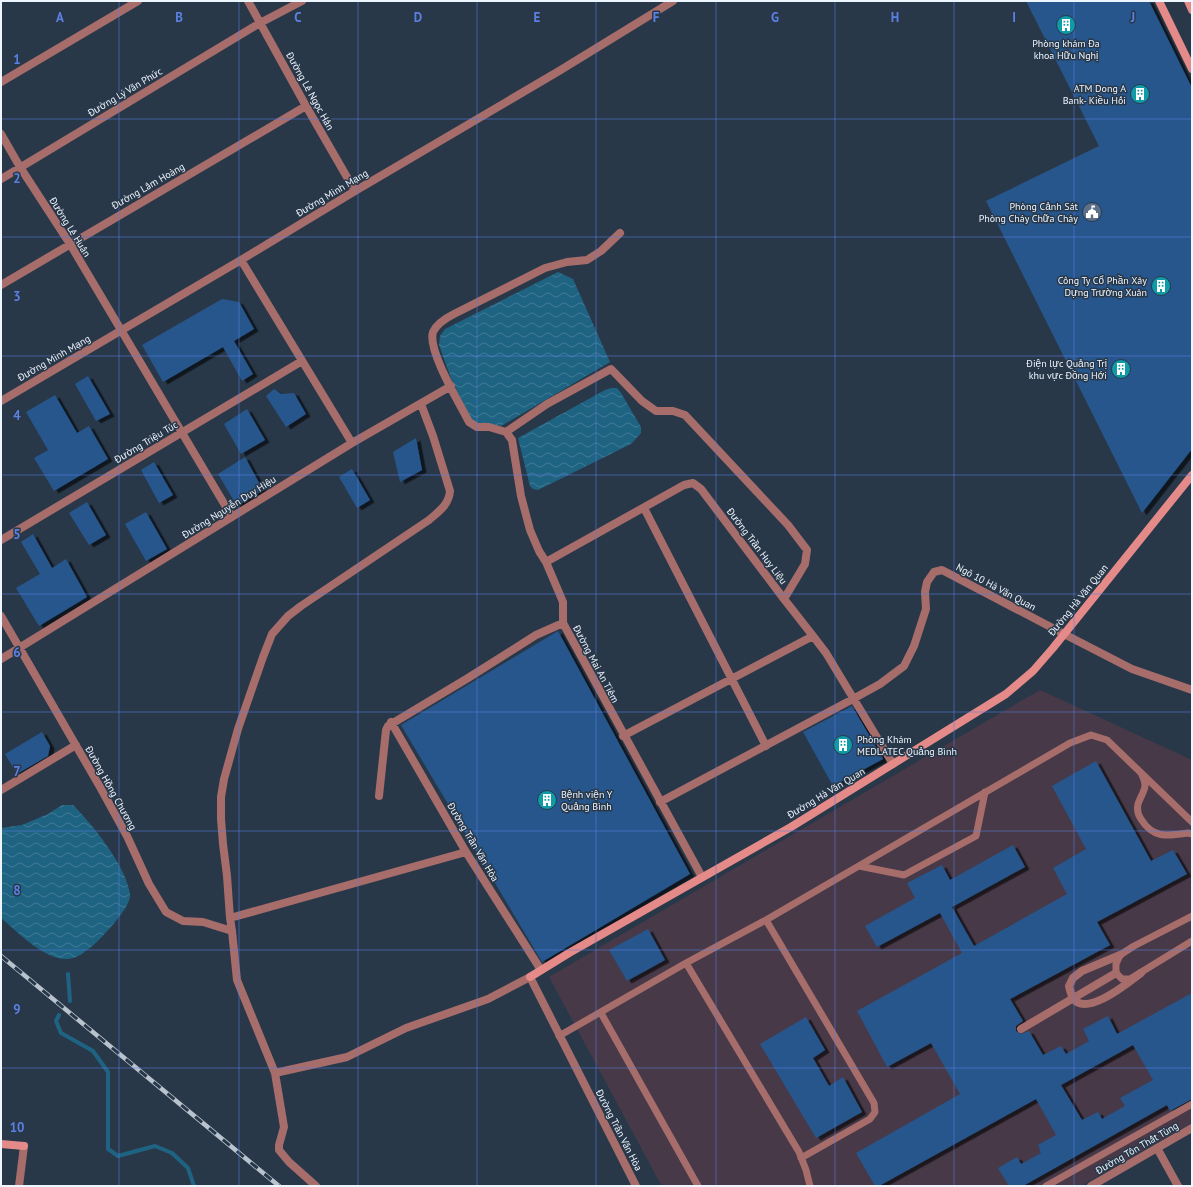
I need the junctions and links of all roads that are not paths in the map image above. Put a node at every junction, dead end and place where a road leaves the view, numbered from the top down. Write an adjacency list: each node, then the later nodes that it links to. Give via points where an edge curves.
1 (138, 1): 10 (street)
2 (248, 1): 8 (street, Đường Lê Ngọc Hân)
3 (302, 1): 8 (street, Đường Lý Văn Phức)
4 (673, 1): 15 (street, Đường Minh Mạng)
5 (1159, 1): 9 (main road)
6 (1188, 1): 7 (main road)
7 (1192, 10)
8 (260, 23): 11 (street, Đường Lê Ngọc Hân); 13 (street, Đường Lý Văn Phức)
9 (1192, 69)
10 (1, 82)
11 (306, 106): 15 (street, Đường Lê Ngọc Hân); 17 (street, Đường Lâm Hoàng)
12 (1, 134): 13 (street, Đường Lê Huân)
13 (20, 167): 14 (street, Đường Lý Văn Phức); 17 (street, Đường Lê Huân)
14 (1, 179)
15 (355, 191): 18 (street, Đường Minh Mạng)
16 (620, 233): 22 (street, via 601,251 586,260 545,268 440,322 433,332 433,344)
17 (70, 244): 19 (street, Đường Lâm Hoàng); 20 (street, Đường Lê Huân)
18 (241, 260): 20 (street, Đường Minh Mạng); 21 (street)
19 (1, 285)
20 (121, 331): 23 (street, Đường Minh Mạng); 26 (street, Đường Lê Huân)
21 (302, 362): 26 (street, Đường Triệu Túc); 27 (street)
22 (451, 386): 24 (street, Đường Nguyễn Duy Hiệu); 25 (street, via 469,422 477,427 489,427)
23 (1, 401)
24 (422, 404): 27 (street, Đường Nguyễn Duy Hiệu); 59 (street, via 450,491 444,506 429,520 288,616 272,634 263,657 238,729 221,797 222,838)
25 (506, 432): 32 (street, Đường Mai An Tiêm, via 512,440 521,496 530,530); 33 (street, via 547,404 611,369 642,401 656,411 673,411 685,415 788,525 806,550 805,564)
26 (182, 433): 30 (street, Đường Lê Huân); 31 (street, Đường Triệu Túc)
27 (352, 443): 30 (street, Đường Nguyễn Duy Hiệu)
28 (1192, 475): 36 (main road, Đường Hà Văn Quan)
29 (644, 508): 32 (street, Đường Trần Huy Liệu); 33 (street, Đường Trần Huy Liệu, via 684,485 693,483 701,488); 40 (street)
30 (232, 517): 38 (street, Đường Nguyễn Duy Hiệu)
31 (1, 540)
32 (546, 562): 35 (street, Đường Mai An Tiêm, via 563,602)
33 (784, 599): 37 (street, Đường Trần Huy Liệu)
34 (1, 616): 38 (street, Đường Hồng Chương)
35 (563, 623): 43 (street, via 536,635); 44 (street, Đường Mai An Tiêm)
36 (1064, 634): 41 (street, Ngõ 10 Hà Văn Quan, via 1132,669); 42 (street, Ngõ 10 Hà Văn Quan, via 942,570 934,572 927,582 926,609 914,646 904,666); 47 (main road, Đường Hà Văn Quan, via 1033,671 1006,694)
37 (813, 636): 40 (street); 42 (street, Đường Trần Huy Liệu)
38 (20, 648): 39 (street, Đường Nguyễn Duy Hiệu); 45 (street, Đường Hồng Chương)
39 (1, 659)
40 (731, 679): 44 (street); 46 (street)
41 (1192, 690)
42 (854, 699): 46 (street, Ngõ 10 Hà Văn Quan); 47 (street, Đường Trần Huy Liệu)
43 (391, 722): 51 (street, via 386,730); 55 (street, Đường Trần Văn Hòa)
44 (623, 736): 52 (street, Đường Mai An Tiêm)
45 (76, 745): 49 (street); 61 (street, Đường Hồng Chương, via 166,912 183,921 203,922)
46 (766, 746): 52 (street, Ngõ 10 Hà Văn Quan)
47 (893, 764): 57 (main road, Đường Hà Văn Quan, via 791,827)
48 (1140, 771): 50 (lane, via 1107,740 1091,735 1070,743); 53 (lane); 54 (lane, via 1145,780 1145,789 1138,805 1139,816 1144,826 1162,835)
49 (1, 790)
50 (985, 792): 56 (lane); 56 (lane, via 976,836 904,875)
51 (379, 796)
52 (660, 802): 57 (street, Đường Mai An Tiêm)
53 (1192, 822)
54 (1192, 834)
55 (466, 852): 59 (street); 65 (street, Đường Trần Văn Hòa)
56 (859, 866): 60 (lane)
57 (702, 877): 65 (main road, Đường Hà Văn Quan)
58 (1192, 916): 63 (lane)
59 (230, 918): 61 (street)
60 (766, 920): 64 (lane); 79 (lane, via 874,1103 875,1112 870,1119)
61 (232, 931): 73 (street, via 237,980)
62 (1192, 941): 67 (lane)
63 (1120, 955): 66 (lane); 69 (street, via 1088,968 1073,978 1069,986)
64 (686, 963): 70 (lane); 79 (lane)
65 (541, 970): 68 (main road, Đường Hà Văn Quan)
66 (1116, 973): 67 (lane, via 1122,978 1130,979); 69 (street)
67 (1141, 973): 69 (street, via 1096,1002 1085,1004)
68 (530, 977): 72 (street, Đường Trần Văn Hòa); 73 (street, via 488,999 406,1028 347,1057)
69 (1073, 998): 71 (street)
70 (601, 1013): 72 (lane); 83 (lane)
71 (1021, 1029)
72 (559, 1036): 82 (street, Đường Trần Văn Hòa)
73 (275, 1073): 81 (street, via 284,1127 278,1145 279,1150)
74 (1192, 1104): 85 (lane)
75 (1192, 1128): 78 (street, Đường Tôn Thất Tùng)
76 (1, 1144): 77 (main road)
77 (24, 1146): 80 (street)
78 (1157, 1148): 86 (street, Đường Tôn Thất Tùng); 87 (street)
79 (801, 1158): 84 (lane)
80 (19, 1186)
81 (316, 1186)
82 (636, 1186)
83 (698, 1186)
84 (810, 1186)
85 (1046, 1186)
86 (1091, 1186)
87 (1178, 1186)

